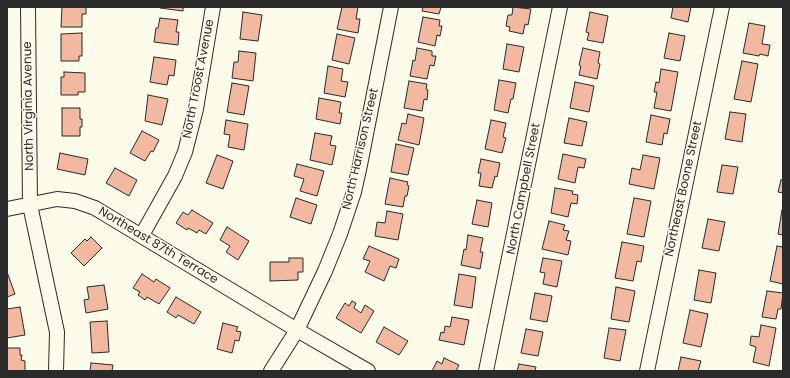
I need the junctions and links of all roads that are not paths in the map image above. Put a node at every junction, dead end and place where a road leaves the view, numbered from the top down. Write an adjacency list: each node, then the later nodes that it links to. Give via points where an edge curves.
1 (28, 7): 6 (street, North Virginia Avenue)
2 (212, 7): 8 (street, North Troost Avenue, via 196,109 185,152 175,176)
3 (391, 7): 9 (street, North Harrison Street, via 354,192 325,271)
4 (560, 7): 13 (street, North Campbell Street)
5 (722, 7): 14 (street, Northeast Boone Street)
6 (30, 205): 7 (street, Northeast 87th Terrace); 8 (street, Northeast 87th Terrace, via 57,199 75,201 95,208); 10 (street, via 57,332)
7 (7, 209)
8 (142, 235): 9 (street, Northeast 87th Terrace)
9 (297, 330): 11 (street); 12 (street, Northeast 87th Terrace)
10 (56, 371)
11 (271, 371)
12 (368, 371)
13 (486, 371)
14 (647, 371)

